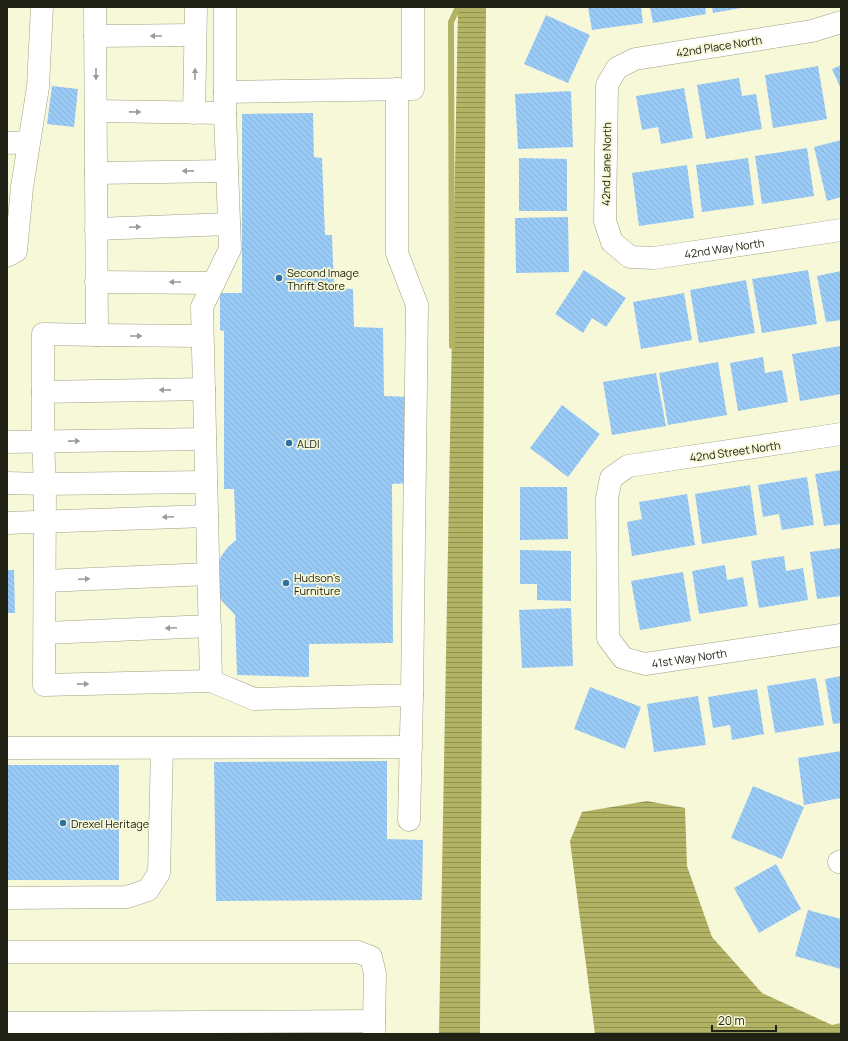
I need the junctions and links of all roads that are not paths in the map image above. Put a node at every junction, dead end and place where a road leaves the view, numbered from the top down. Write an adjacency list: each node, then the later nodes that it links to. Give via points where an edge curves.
1 (42, 7): 15 (street, via 38,87)
2 (95, 7): 8 (street)
3 (196, 7): 7 (street)
4 (225, 7): 11 (street)
5 (413, 7): 10 (street, via 413,89)
6 (841, 22): 9 (street, 42nd Place North, via 812,31 635,59 617,68)
7 (195, 35): 8 (street, one-way to 8); 13 (street, one-way to 7)
8 (95, 36): 12 (street, one-way to 12)
9 (607, 85): 22 (street, 42nd Lane North, via 605,221)
10 (397, 89): 11 (street); 47 (street, via 397,253 417,305)
11 (225, 92): 14 (street)
12 (96, 111): 13 (street, one-way to 13); 18 (street)
13 (194, 113): 14 (street)
14 (225, 113): 17 (street)
15 (29, 142): 16 (street); 23 (street, via 16,251)
16 (7, 143)
17 (227, 171): 18 (street, one-way to 18); 19 (street)
18 (96, 173): 20 (street)
19 (229, 224): 20 (street, one-way to 19); 25 (street, via 230,249)
20 (96, 229): 24 (street)
21 (841, 230): 22 (street, 42nd Way North, via 654,258 630,257)
22 (612, 242)
23 (7, 256)
24 (96, 282): 25 (street, one-way to 24); 26 (street)
25 (214, 283): 27 (street, via 202,307)
26 (97, 335): 27 (street, one-way to 27); 29 (street, via 42,334)
27 (202, 336): 28 (street)
28 (204, 389): 29 (street, one-way to 29); 31 (street)
29 (43, 392): 33 (street)
30 (841, 434): 34 (street, 42nd Street North)
31 (205, 439): 33 (street, one-way to 31); 35 (street)
32 (7, 442): 33 (street)
33 (43, 442): 37 (street)
34 (628, 466): 45 (street, 41st Way North, via 611,478 607,498 608,638 623,658 645,664)
35 (206, 482): 37 (street); 38 (street)
36 (7, 483): 37 (street)
37 (45, 484): 39 (street)
38 (207, 516): 39 (street, one-way to 39); 41 (street)
39 (45, 522): 40 (street); 42 (street)
40 (7, 523)
41 (208, 574): 42 (street, one-way to 41); 43 (street)
42 (45, 581): 44 (street)
43 (210, 626): 44 (street, one-way to 44); 46 (street)
44 (45, 633): 46 (street, one-way to 46, via 44,685)
45 (841, 636)
46 (211, 681): 47 (street, via 254,699)
47 (412, 695): 48 (street)
48 (411, 747): 50 (street); 51 (street)
49 (7, 748): 50 (street)
50 (162, 748): 52 (street, via 159,873 148,890 127,897)
51 (409, 820)
52 (7, 898)
53 (7, 952): 55 (street, via 358,952 370,957 375,974)
54 (7, 1023): 55 (street)
55 (374, 1028)

